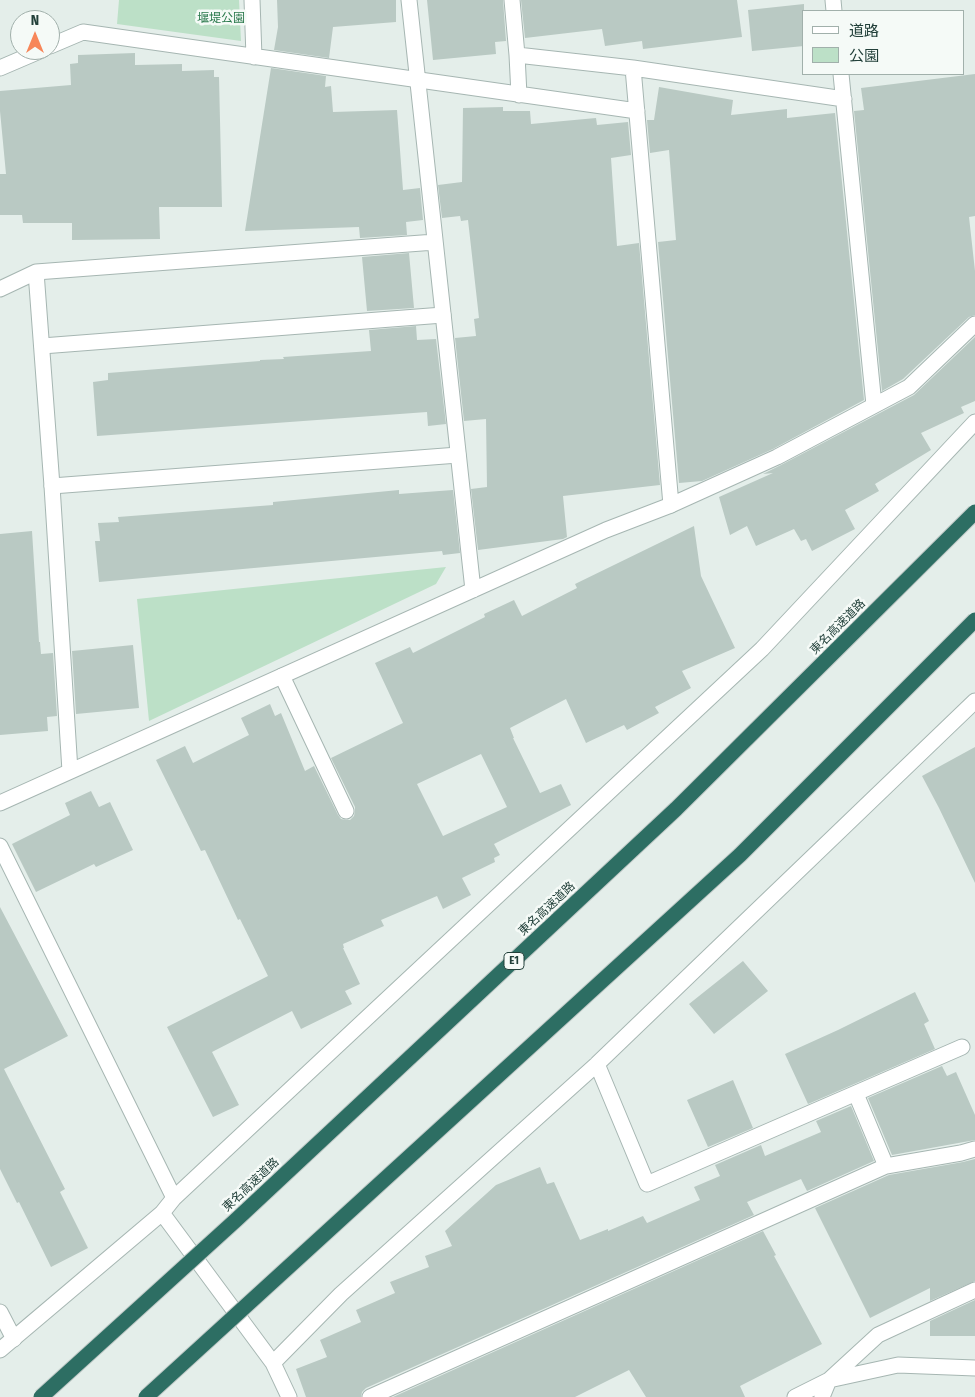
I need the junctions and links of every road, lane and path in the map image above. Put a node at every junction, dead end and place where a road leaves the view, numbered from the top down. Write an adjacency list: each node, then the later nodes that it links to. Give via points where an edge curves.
1 (252, 0): 6 (street)
2 (409, 0): 11 (street)
3 (512, 0): 5 (street)
4 (60, 42): 6 (street, via 83,32)
5 (517, 56): 9 (street); 12 (street)
6 (254, 57): 11 (street)
7 (19, 60): 8 (street)
8 (0, 68)
9 (633, 68): 13 (street); 14 (street)
10 (842, 75): 13 (street)
11 (418, 80): 12 (street); 15 (street)
12 (519, 95): 14 (street)
13 (844, 99): 21 (street)
14 (637, 112): 25 (street)
15 (435, 242): 16 (street); 18 (street)
16 (36, 272): 17 (street); 20 (street)
17 (0, 289)
18 (443, 315): 20 (street); 23 (street)
19 (975, 324): 21 (street, via 909,386)
20 (42, 346): 24 (street)
21 (874, 405): 25 (street, via 777,456)
22 (975, 422): 40 (street, via 762,649)
23 (458, 455): 24 (street); 27 (street)
24 (52, 486): 31 (street)
25 (671, 505): 27 (street, via 606,530)
26 (975, 512): 49 (highway, 東名高速道路 / E1, bridge, via 669,816 236,1220)
27 (473, 590): 29 (street)
28 (975, 620): 50 (highway, bridge, via 740,855)
29 (282, 676): 31 (street); 33 (street)
30 (975, 701): 36 (street)
31 (70, 771): 32 (street)
32 (0, 803)
33 (346, 811)
34 (0, 846): 40 (street)
35 (962, 1047): 37 (street)
36 (597, 1064): 37 (street, via 647,1184); 46 (street, via 342,1294)
37 (856, 1094): 39 (street)
38 (975, 1149): 39 (street)
39 (886, 1166): 52 (street)
40 (174, 1198): 41 (street)
41 (162, 1213): 44 (street); 46 (street)
42 (975, 1290): 48 (street, via 878,1335)
43 (0, 1312): 44 (street)
44 (14, 1339): 45 (street)
45 (0, 1350)
46 (273, 1363): 51 (street)
47 (975, 1368): 48 (street, via 898,1365)
48 (830, 1380): 53 (street); 54 (street)
49 (41, 1397)
50 (146, 1397)
51 (289, 1397)
52 (370, 1397)
53 (796, 1397)
54 (822, 1397)

